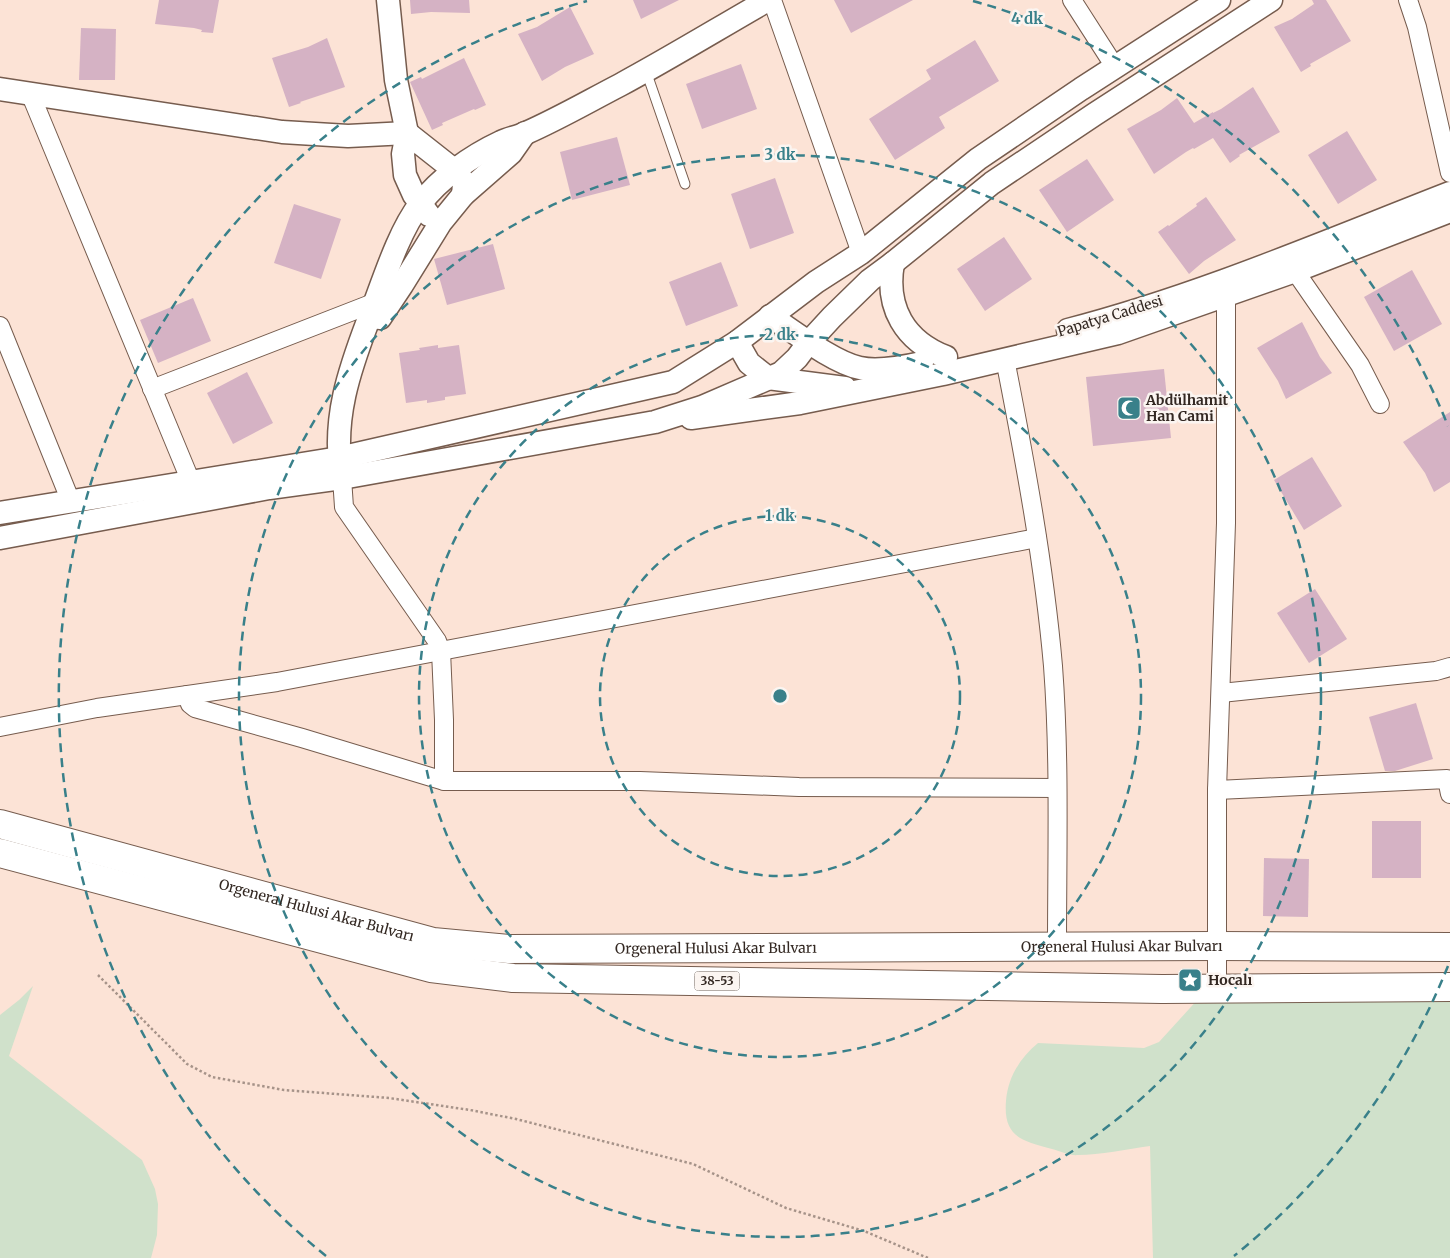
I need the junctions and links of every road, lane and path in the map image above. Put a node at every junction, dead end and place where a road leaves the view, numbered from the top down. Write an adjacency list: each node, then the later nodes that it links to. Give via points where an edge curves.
1 (388, 0): 11 (street, via 396,80)
2 (770, 0): 8 (street); 21 (street)
3 (1072, 0): 7 (street)
4 (1219, 0): 7 (street)
5 (1271, 0): 22 (street, via 992,183)
6 (1408, 0): 14 (street)
7 (1115, 67): 21 (street, via 978,159)
8 (646, 70): 12 (street); 15 (lane)
9 (0, 89): 10 (street)
10 (30, 93): 11 (street, via 282,132 348,136); 34 (street)
11 (407, 133): 13 (street); 18 (street, via 404,169)
12 (525, 133): 13 (street, via 502,141); 17 (street, via 511,153)
13 (455, 170): 17 (street, via 462,179); 18 (street)
14 (1450, 173)
15 (685, 184)
16 (1450, 193): 23 (street, Papatya Caddesi)
17 (463, 195): 20 (street)
18 (420, 204): 20 (street, via 428,215); 25 (street, via 403,232)
19 (1450, 211): 23 (street, Papatya Caddesi)
20 (441, 222): 30 (street)
21 (861, 253): 26 (street)
22 (893, 263): 29 (street, via 870,280); 31 (street, via 890,276 897,314 922,345)
23 (1291, 264): 24 (street, Papatya Caddesi); 31 (street, Papatya Caddesi, via 1226,279 1120,315); 36 (street, via 1360,365)
24 (1226, 295): 32 (street, Papatya Caddesi, via 1118,333); 46 (street, via 1226,524)
25 (376, 302): 30 (street); 34 (street)
26 (770, 316): 28 (street); 29 (street, Papatya Caddesi)
27 (0, 326): 40 (street)
28 (737, 342): 33 (street, via 750,363); 38 (street, via 673,382 658,387)
29 (809, 342): 31 (street, Papatya Caddesi, via 860,368 900,368); 33 (street, via 781,373)
30 (358, 349): 38 (street, via 339,423)
31 (946, 357)
32 (1005, 359): 35 (street, Papatya Caddesi); 43 (street)
33 (768, 378): 35 (street); 37 (street, via 702,407)
34 (152, 389): 39 (street)
35 (863, 390): 37 (street, Papatya Caddesi, via 775,408)
36 (1380, 404)
37 (655, 422): 38 (street)
38 (340, 468): 39 (street); 42 (street, via 269,488); 44 (street, via 344,507)
39 (191, 482): 40 (street)
40 (71, 502): 41 (street)
41 (0, 513)
42 (0, 538)
43 (1037, 538): 44 (street); 50 (street, via 1053,665)
44 (441, 651): 47 (street, via 277,682); 49 (street)
45 (1450, 667): 46 (street)
46 (1221, 693): 51 (street)
47 (187, 695): 48 (street); 49 (street, via 195,708)
48 (0, 727)
49 (444, 781): 50 (street)
50 (1057, 788): 56 (street)
51 (1217, 790): 52 (street, via 1447,779); 55 (street)
52 (1450, 794)
53 (0, 824): 56 (main road, Orgeneral Hulusi Akar Bulvarı, via 432,942 509,949)
54 (0, 853): 60 (main road, Orgeneral Hulusi Akar Bulvarı / 38-53, via 431,968 504,977)
55 (1217, 946): 56 (main road, Orgeneral Hulusi Akar Bulvarı); 57 (main road, Orgeneral Hulusi Akar Bulvarı); 60 (street)
56 (1057, 947)
57 (1450, 947)
58 (98, 975): 61 (path, via 187,1064 212,1077 284,1090 389,1098 516,1119 692,1164 786,1208 864,1231)
59 (1450, 987): 60 (main road, Orgeneral Hulusi Akar Bulvarı / 38-53)
60 (1217, 989)
61 (928, 1258)

